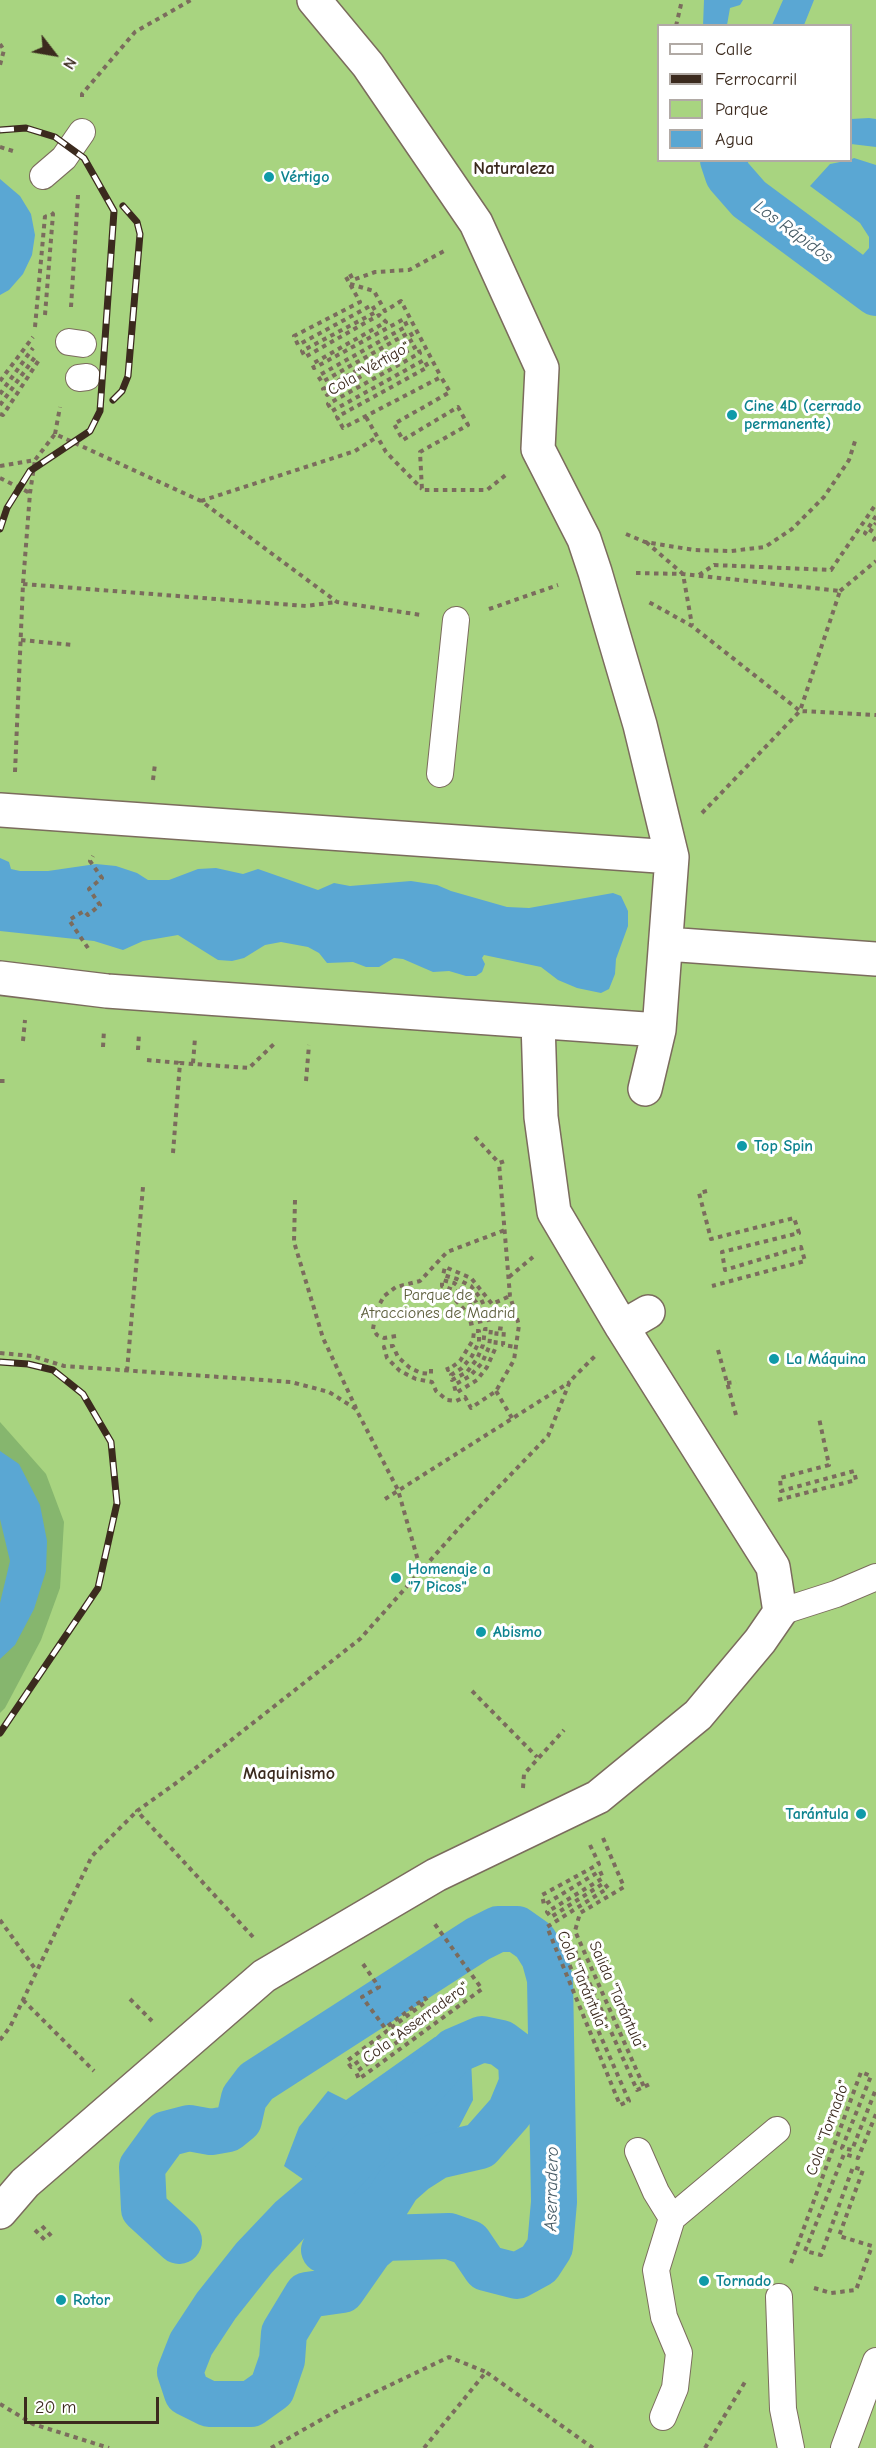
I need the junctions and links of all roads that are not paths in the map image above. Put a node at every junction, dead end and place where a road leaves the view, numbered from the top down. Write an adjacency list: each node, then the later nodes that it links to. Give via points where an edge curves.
1 (314, 0): 7 (street, via 368,65 480,231 542,368 538,449 584,539 595,572 640,725)
2 (82, 132): 3 (lane, via 64,158)
3 (42, 176)
4 (456, 620): 5 (lane)
5 (440, 774)
6 (7, 811): 7 (street)
7 (672, 857): 8 (street)
8 (666, 944): 9 (street); 12 (street)
9 (876, 959)
10 (0, 978): 11 (street, via 90,990)
11 (538, 1022): 12 (street); 15 (street, via 541,1117 554,1212 635,1320 773,1567)
12 (659, 1030): 13 (street)
13 (645, 1089)
14 (876, 1577): 15 (lane)
15 (780, 1612): 18 (street, via 698,1714 598,1797 436,1875 264,1976 25,2183)
16 (777, 2130): 19 (lane)
17 (638, 2151): 19 (lane)
18 (0, 2212)
19 (672, 2218): 22 (lane, via 656,2270 664,2317 679,2354 675,2388)
20 (779, 2297): 23 (lane, via 783,2409)
21 (876, 2361): 24 (lane)
22 (663, 2417)
23 (791, 2448)
24 (844, 2448)

